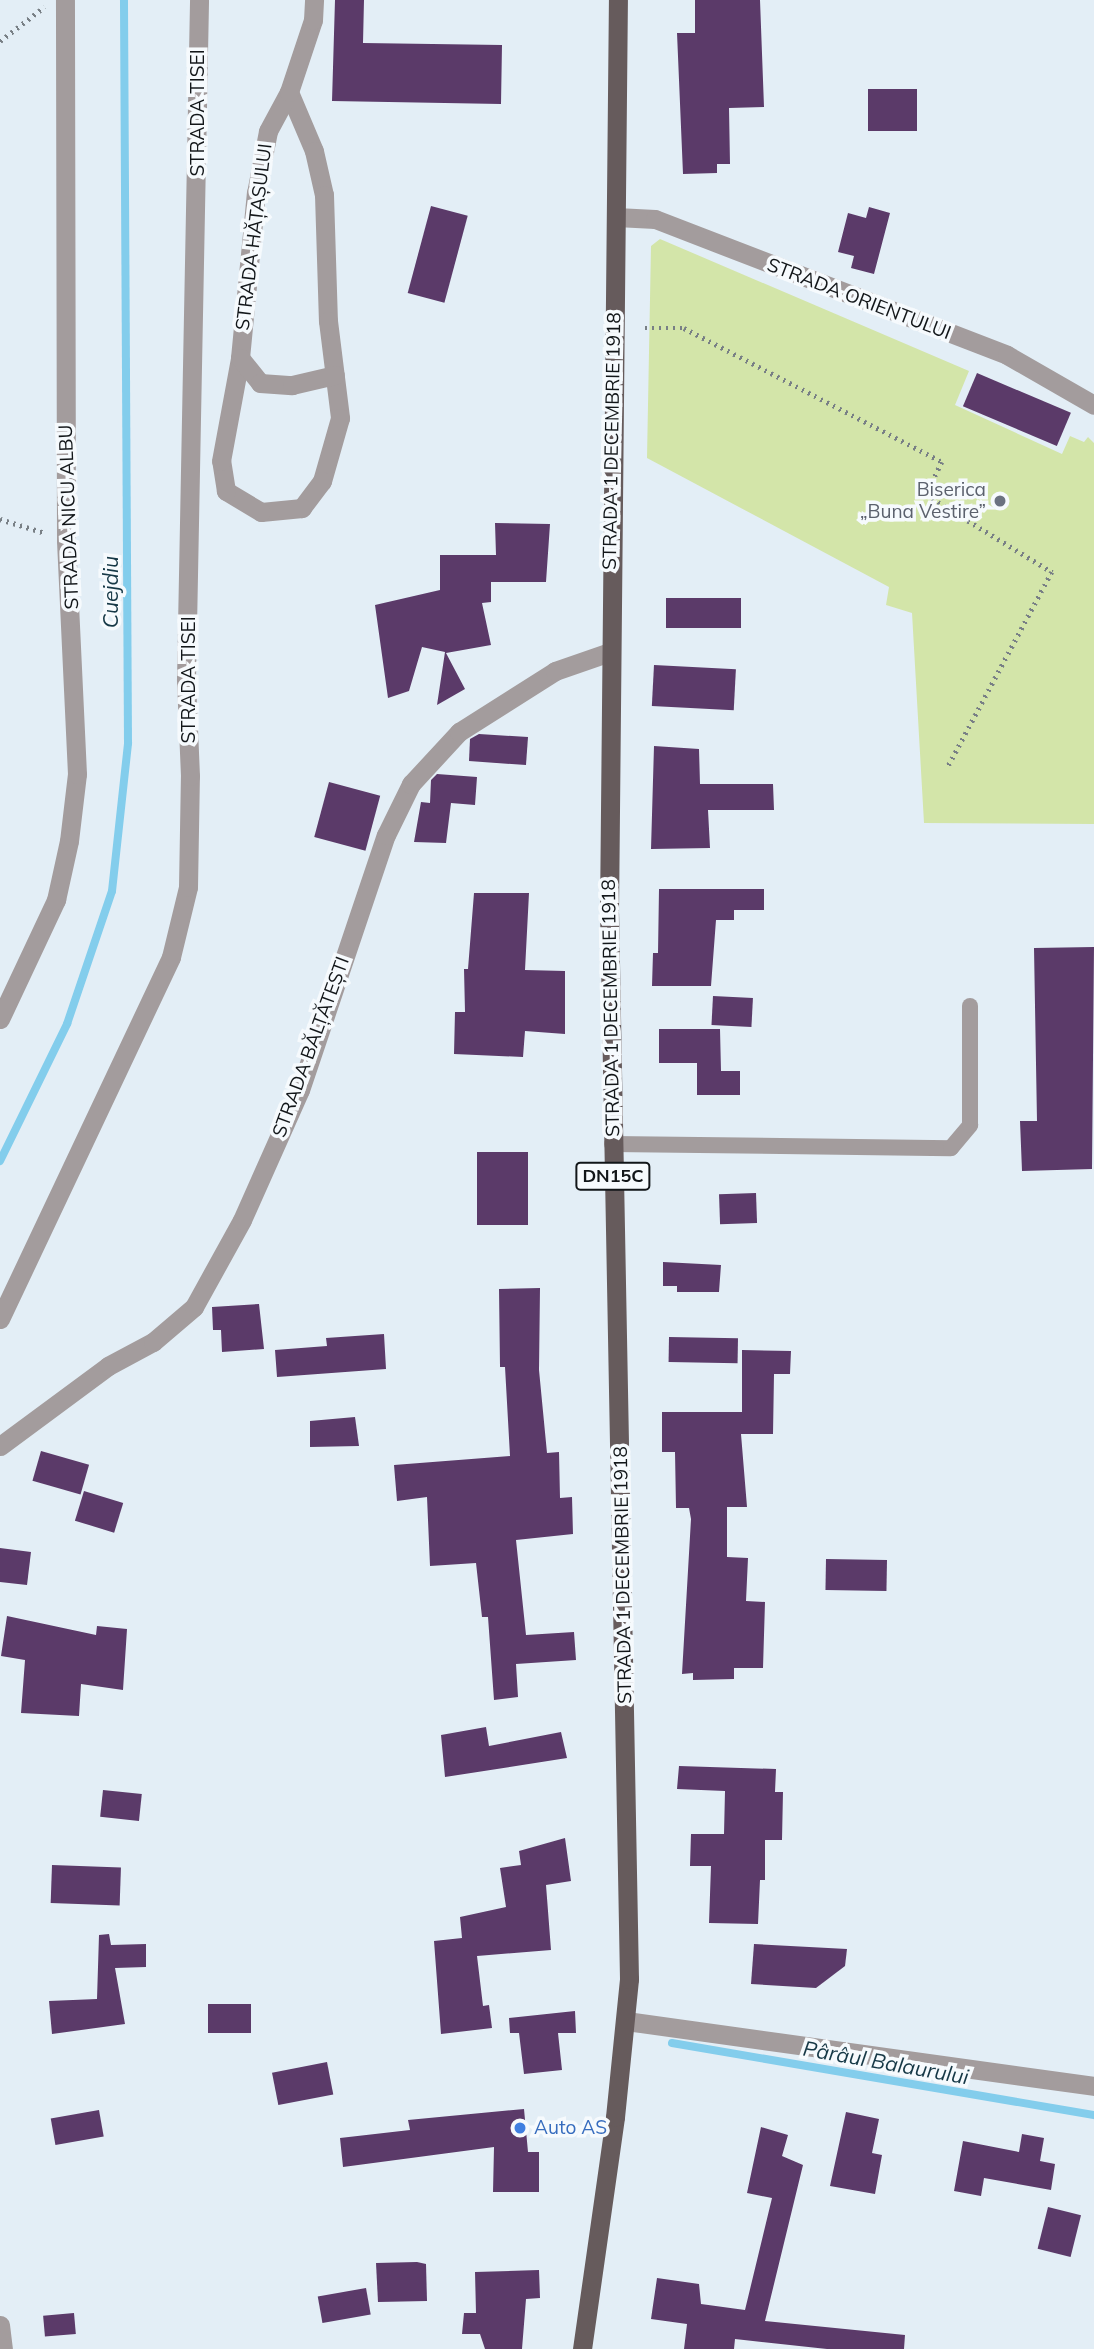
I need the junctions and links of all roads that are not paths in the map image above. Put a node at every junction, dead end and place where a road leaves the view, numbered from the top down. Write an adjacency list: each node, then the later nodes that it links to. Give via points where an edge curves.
1 (65, 0): 12 (street, STRADA NICU ALBU, via 66,540 77,748 69,841 55,900)
2 (199, 0): 14 (street, STRADA TISEI, via 186,679 188,887 171,957)
3 (314, 0): 5 (street, STRADA HĂȚAȘULUI, via 313,20)
4 (618, 0): 6 (main road, STRADA 1 DECEMBRIE 1918 / DN15C)
5 (289, 92): 7 (street, STRADA HĂȚAȘULUI, via 268,131 256,193); 8 (street, STRADA HĂȚAȘULUI, via 314,151 324,195 328,321)
6 (616, 217): 9 (street, STRADA ORIENTULUI, via 654,219 1007,355); 10 (main road, STRADA 1 DECEMBRIE 1918 / DN15C)
7 (240, 358): 8 (street, via 260,383 292,385); 8 (street, STRADA HĂȚAȘULUI, via 221,461 226,491 261,512 302,508 322,481 340,418)
8 (335, 375)
9 (1094, 405)
10 (611, 652): 13 (main road, STRADA 1 DECEMBRIE 1918 / DN15C); 15 (street, STRADA BĂLȚĂTEȘTI, via 555,671 459,732 411,785 386,835 300,1090 242,1220 194,1307 153,1342 108,1366)
11 (970, 1006): 13 (lane, via 970,1125 951,1148)
12 (0, 1019)
13 (612, 1144): 16 (main road, STRADA 1 DECEMBRIE 1918 / DN15C, via 629,1868)
14 (0, 1319)
15 (0, 1446)
16 (626, 2021): 17 (street); 20 (main road, STRADA 1 DECEMBRIE 1918 / DN15C)
17 (1094, 2086)
18 (0, 2325): 19 (street)
19 (3, 2349)
20 (582, 2349)

